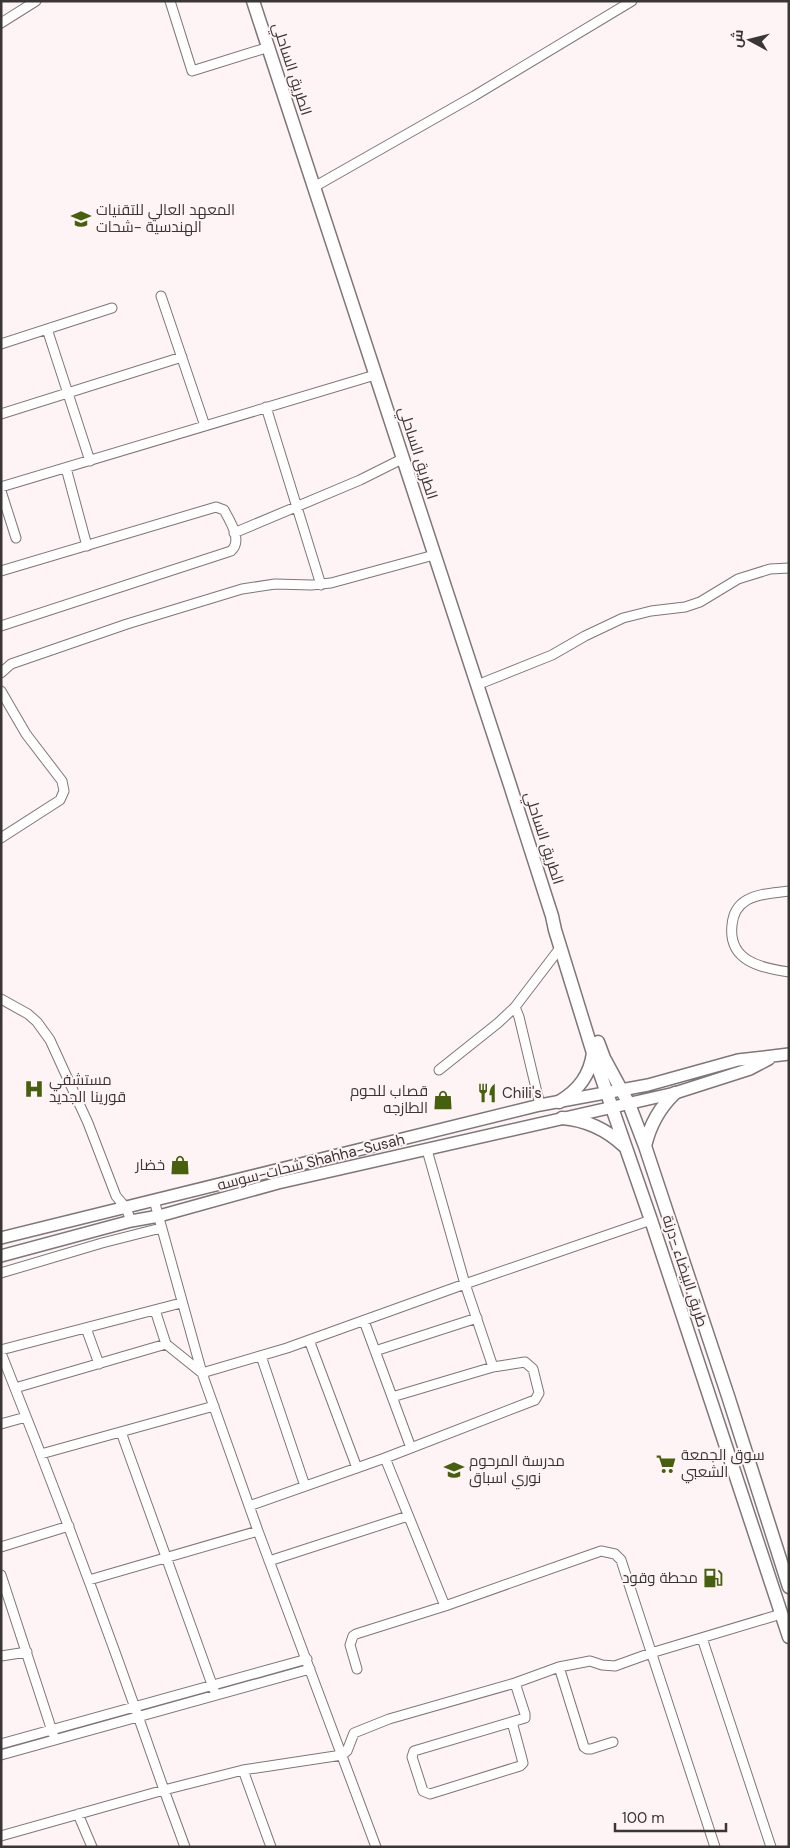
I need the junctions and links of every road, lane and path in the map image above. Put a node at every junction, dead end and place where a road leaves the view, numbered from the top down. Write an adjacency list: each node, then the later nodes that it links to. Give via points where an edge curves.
1 (36, 1): 5 (street)
2 (170, 1): 6 (street, via 192,71)
3 (252, 1): 6 (highway, الطريق الساحلي)
4 (632, 1): 7 (street)
5 (1, 22)
6 (268, 47): 7 (highway, الطريق الساحلي)
7 (314, 187): 13 (highway, الطريق الساحلي)
8 (162, 296): 12 (street)
9 (112, 308): 10 (street)
10 (47, 329): 11 (street); 14 (street)
11 (1, 344)
12 (182, 357): 14 (street); 17 (street)
13 (375, 375): 15 (street); 18 (highway, الطريق الساحلي)
14 (68, 394): 16 (street); 19 (street)
15 (266, 407): 17 (street); 22 (street)
16 (1, 414)
17 (205, 426): 19 (street)
18 (402, 459): 22 (street); 26 (highway, الطريق الساحلي)
19 (90, 461): 20 (street)
20 (66, 468): 21 (street); 25 (street)
21 (1, 489): 24 (street)
22 (297, 507): 23 (street); 29 (street)
23 (234, 533): 25 (street, via 224,510 216,507); 30 (street, via 237,543 231,551)
24 (16, 538)
25 (87, 546): 28 (street)
26 (434, 555): 29 (street); 32 (highway, الطريق الساحلي)
27 (789, 568): 32 (street, via 770,569 738,579 684,608 623,618 552,655)
28 (1, 572)
29 (321, 585): 31 (street, via 275,584 242,589 10,664)
30 (1, 626)
31 (1, 673)
32 (476, 685): 36 (highway, الطريق الساحلي)
33 (1, 691): 34 (street, via 26,734 64,787 60,800)
34 (1, 838)
35 (789, 891): 38 (street, via 748,899 732,920 731,937 738,953 749,961)
36 (552, 916): 37 (highway, طريق البيضاء -درنة); 45 (highway, طريق البيضاء -درنة, via 604,1058)
37 (560, 948): 40 (street); 41 (highway, طريق البيضاء -درنة)
38 (789, 972)
39 (1, 1000): 57 (street, via 37,1022 50,1040 88,1123 116,1196)
40 (515, 1007): 44 (street); 50 (street)
41 (593, 1053): 46 (highway, طريق البيضاء -درنة); 48 (highway, via 583,1082)
42 (789, 1054): 43 (main road)
43 (773, 1057): 45 (main road, شحات-سوسه Shahha-Susah, via 738,1060); 47 (main road, شحات-سوسه Shahha-Susah, via 750,1069)
44 (439, 1070)
45 (621, 1090): 46 (main road, شحات-سوسه Shahha-Susah); 49 (highway, طريق البيضاء -درنة)
46 (607, 1093): 48 (main road, شحات-سوسه Shahha-Susah); 51 (highway, طريق البيضاء -درنة)
47 (675, 1094): 49 (main road, شحات-سوسه Shahha-Susah); 54 (highway, via 655,1117)
48 (560, 1102): 50 (main road, شحات-سوسه Shahha-Susah)
49 (628, 1104): 51 (main road, شحات-سوسه Shahha-Susah); 54 (highway, طريق البيضاء -درنة)
50 (540, 1105): 56 (main road, شحات-سوسه Shahha-Susah)
51 (612, 1108): 52 (main road, شحات-سوسه Shahha-Susah); 53 (highway, طريق البيضاء -درنة)
52 (562, 1118): 53 (highway, via 596,1126); 55 (main road, شحات-سوسه Shahha-Susah)
53 (624, 1146): 59 (highway, طريق البيضاء -درنة)
54 (645, 1146): 99 (highway, طريق البيضاء -درنة)
55 (427, 1150): 58 (main road, شحات-سوسه Shahha-Susah, via 278,1184); 65 (street)
56 (154, 1200): 57 (main road, شحات-سوسه Shahha-Susah); 58 (street)
57 (126, 1208): 60 (street); 62 (main road, شحات-سوسه Shahha-Susah)
58 (159, 1216): 60 (main road, شحات-سوسه Shahha-Susah); 61 (street)
59 (651, 1220): 65 (street); 101 (highway, طريق البيضاء -درنة)
60 (131, 1221): 63 (main road, شحات-سوسه Shahha-Susah)
61 (162, 1228): 64 (street); 66 (street)
62 (1, 1238)
63 (1, 1256)
64 (1, 1274)
65 (465, 1284): 68 (street); 69 (street)
66 (182, 1303): 67 (street); 78 (street)
67 (155, 1310): 70 (street); 72 (street)
68 (477, 1318): 73 (street); 77 (street)
69 (364, 1320): 71 (street); 73 (street)
70 (86, 1328): 74 (street); 76 (street)
71 (310, 1340): 75 (street); 88 (street)
72 (166, 1344): 76 (street); 78 (street)
73 (375, 1351): 80 (street)
74 (1, 1352): 79 (street)
75 (261, 1356): 78 (street); 89 (street)
76 (99, 1364): 79 (street)
77 (494, 1367): 80 (street); 85 (street, via 525,1362 532,1369 539,1388 535,1400)
78 (202, 1373): 81 (street)
79 (15, 1388): 82 (street)
80 (392, 1397): 85 (street)
81 (214, 1406): 84 (street); 90 (street)
82 (26, 1417): 83 (street); 86 (street)
83 (1, 1424)
84 (121, 1432): 86 (street); 95 (street)
85 (411, 1448): 87 (street)
86 (41, 1454): 92 (street)
87 (385, 1458): 88 (street); 91 (street)
88 (357, 1468): 89 (street)
89 (305, 1486): 90 (street)
90 (249, 1506): 93 (street)
91 (408, 1516): 96 (street); 100 (street)
92 (69, 1526): 94 (street); 98 (street)
93 (258, 1531): 95 (street); 96 (street)
94 (1, 1547)
95 (165, 1558): 98 (street); 112 (street)
96 (269, 1561): 107 (street)
97 (1, 1575): 104 (street)
98 (89, 1580): 114 (street)
99 (789, 1587)
100 (445, 1606): 105 (street, via 600,1551 608,1552 621,1560); 109 (street, via 353,1636 350,1645)
101 (781, 1614): 102 (highway, طريق البيضاء -درنة); 103 (street)
102 (789, 1637)
103 (702, 1638): 105 (street); 132 (street)
104 (26, 1652): 106 (street); 117 (street)
105 (651, 1653): 108 (street, via 615,1666 590,1661); 131 (street)
106 (1, 1656)
107 (307, 1660): 110 (street); 112 (street)
108 (558, 1667): 111 (street); 119 (street, via 584,1746 591,1750)
109 (357, 1669)
110 (310, 1670): 113 (street); 122 (street)
111 (515, 1683): 116 (street, via 525,1714 522,1720); 122 (street, via 417,1710 354,1732 348,1751)
112 (212, 1686): 113 (street); 114 (street)
113 (216, 1696): 115 (street)
114 (135, 1706): 115 (street); 117 (street)
115 (139, 1717): 118 (street); 124 (street)
116 (512, 1722): 116 (street, via 414,1751 412,1757 423,1791 430,1794 520,1766 522,1759)
117 (52, 1730): 118 (street); 120 (street)
118 (55, 1740): 121 (street)
119 (613, 1742)
120 (1, 1744)
121 (1, 1755)
122 (342, 1755): 123 (street); 130 (street)
123 (243, 1770): 124 (street); 129 (street)
124 (164, 1790): 125 (street); 128 (street)
125 (78, 1814): 126 (street); 127 (street)
126 (1, 1836)
127 (92, 1847)
128 (185, 1847)
129 (271, 1847)
130 (376, 1847)
131 (715, 1847)
132 (771, 1847)

